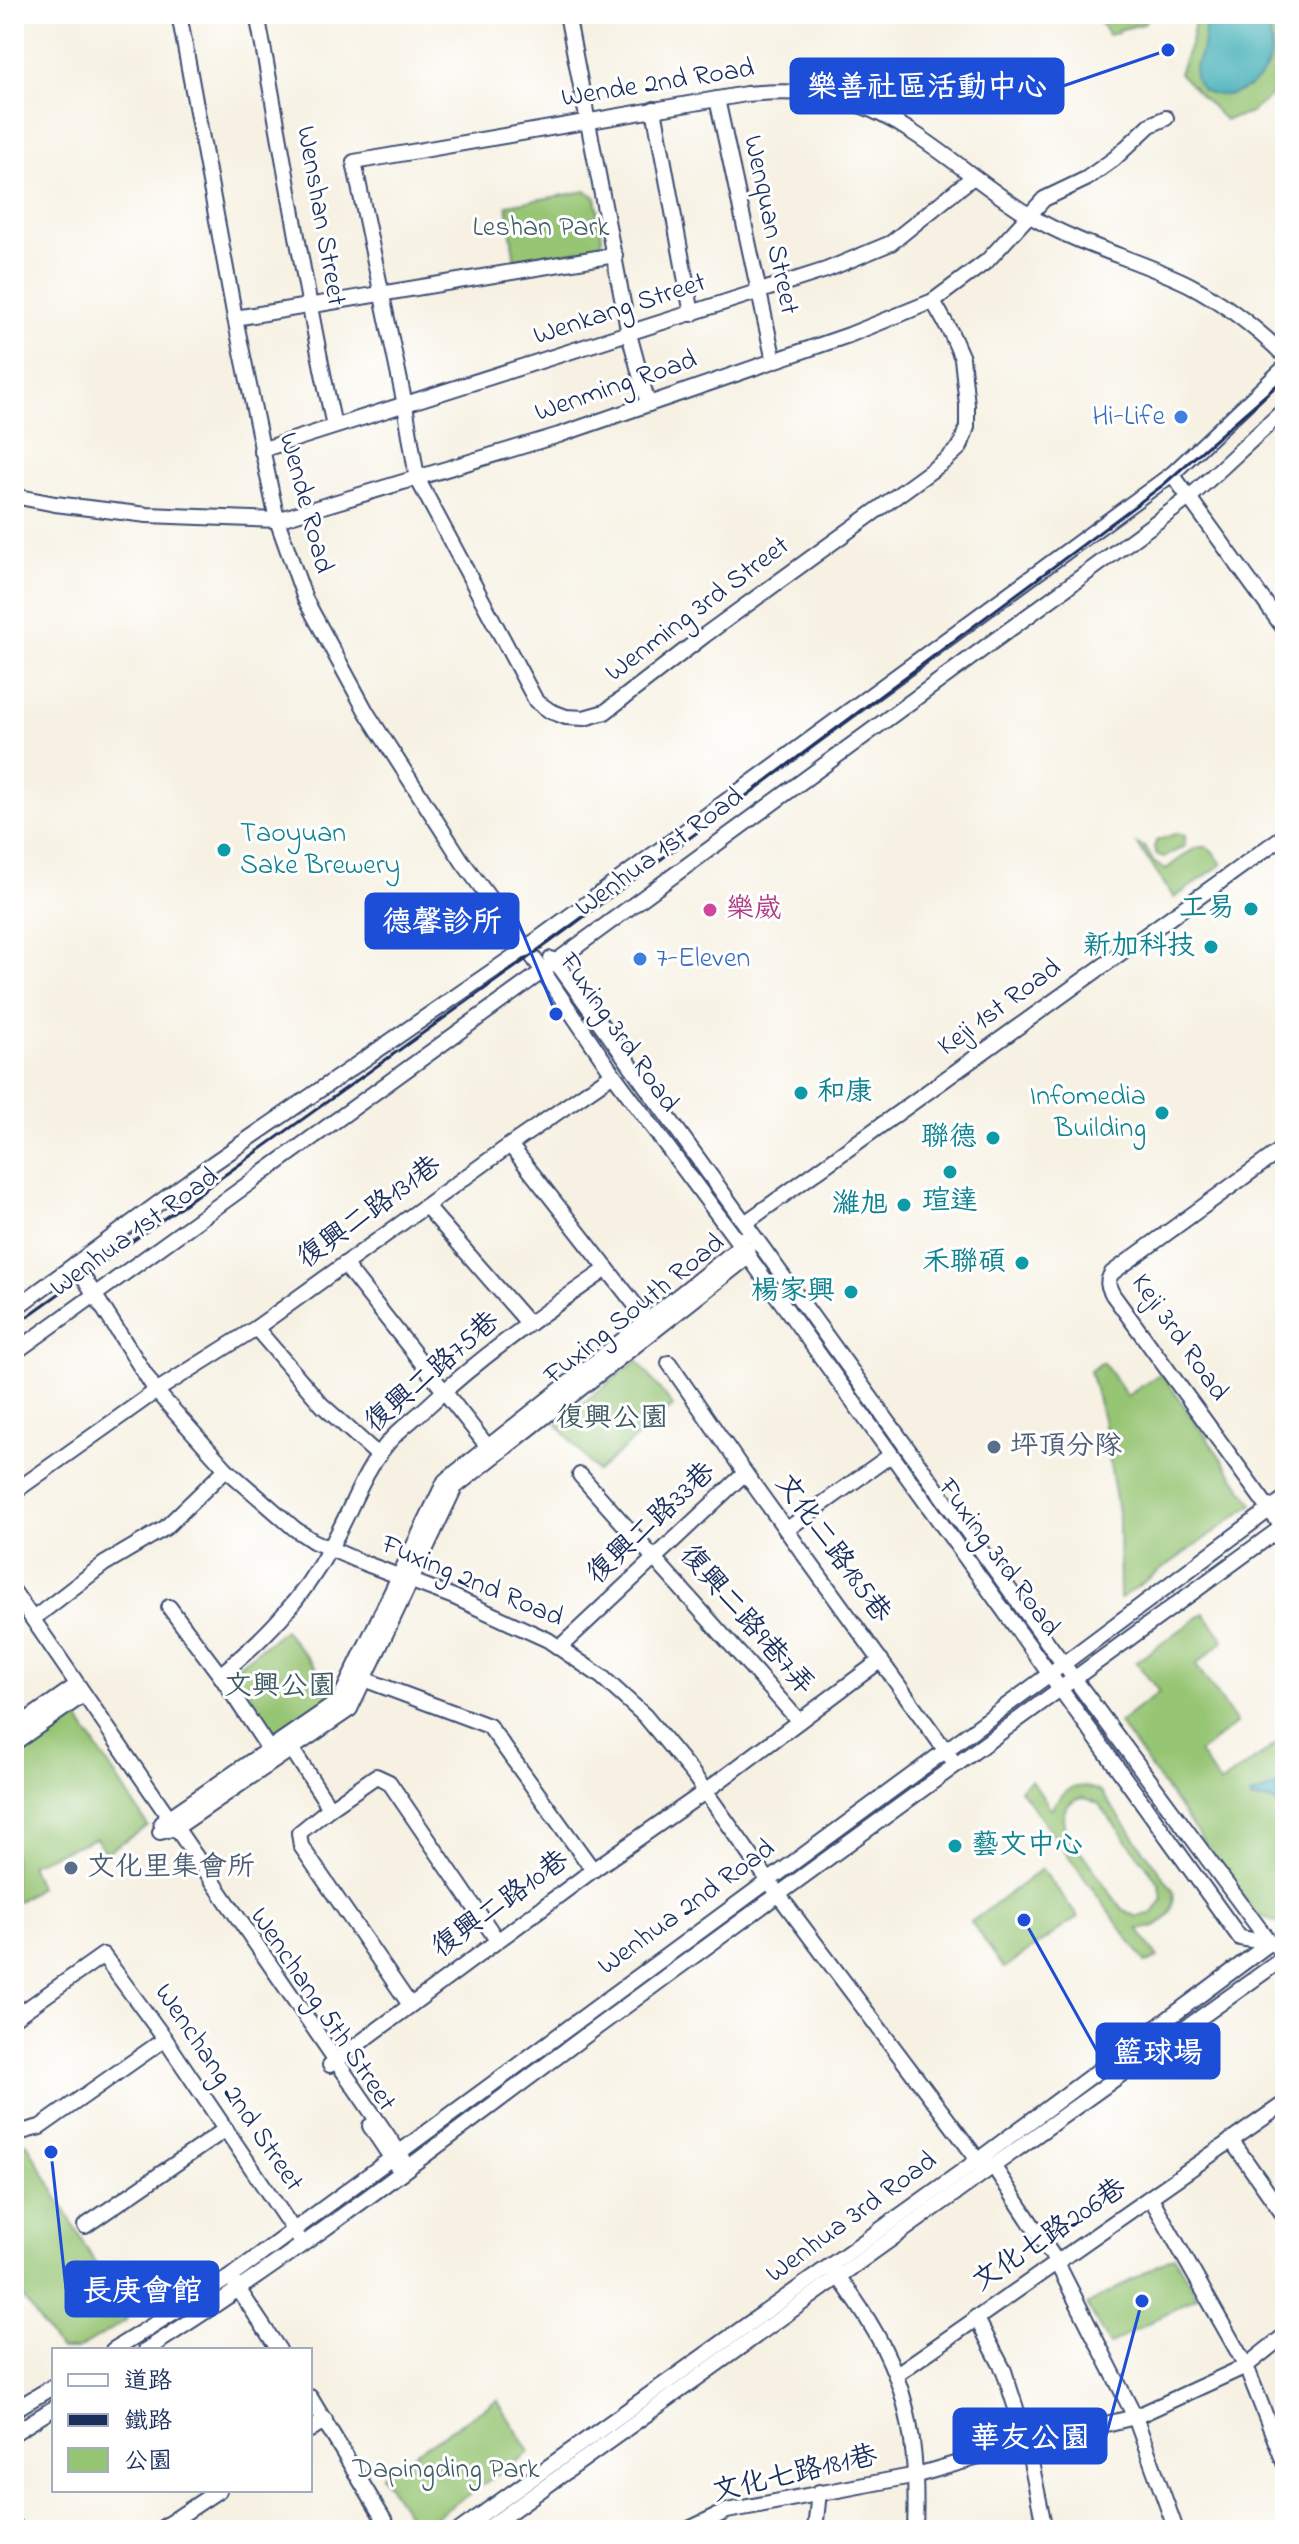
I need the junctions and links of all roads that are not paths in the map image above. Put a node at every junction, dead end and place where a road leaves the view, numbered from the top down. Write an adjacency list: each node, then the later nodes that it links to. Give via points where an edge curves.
1 (179, 14): 17 (street, Wende Road)
2 (257, 14): 15 (street, Wenshan Street)
3 (567, 14): 7 (street)
4 (717, 99): 5 (street, Wende 2nd Road); 9 (street, Wende 2nd Road, via 782,91 856,103 906,129); 12 (street, Wenquan Street)
5 (654, 109): 7 (street, Wende 2nd Road); 16 (street)
6 (1166, 118): 10 (street, Wenming Road, via 1150,125 1086,179 1044,199)
7 (588, 121): 8 (street, Wende 2nd Road); 11 (street)
8 (354, 162): 13 (street, Wenshan Street)
9 (973, 177): 10 (street, Wende 2nd Road); 12 (street, Wenkang Street, via 891,243)
10 (1029, 215): 14 (street, Wenming Road, via 987,261); 19 (street, Wende 2nd Road, via 1188,284 1221,303)
11 (615, 255): 13 (street); 18 (street)
12 (758, 293): 16 (street, Wenkang Street); 20 (street, Wenquan Street)
13 (381, 294): 15 (street); 23 (street, Wenshan Street)
14 (933, 301): 20 (street, Wenming Road); 28 (street, Wenming 3rd Street, via 962,358 967,427 960,447 605,712 566,717 536,701)
15 (308, 307): 17 (street); 25 (street, Wenshan Street)
16 (692, 314): 18 (street, Wenkang Street)
17 (235, 318): 26 (street, Wende Road)
18 (629, 334): 22 (street); 23 (street, Wenkang Street)
19 (1285, 356)
20 (774, 361): 22 (street, Wenming Road)
21 (1285, 367): 27 (street, Wenhua 1st Road)
22 (648, 404): 28 (street, Wenming Road)
23 (405, 405): 25 (street, Wenkang Street); 28 (street, Wenshan Street)
24 (1285, 409): 30 (street, Wenhua 1st Road)
25 (334, 426): 26 (street, Wenkang Street)
26 (261, 450): 31 (street, Wende Road)
27 (1172, 474): 30 (street); 34 (street, Wenhua 1st Road)
28 (417, 478): 31 (street, Wenming Road)
29 (14, 496): 31 (street, Wenming Road, via 147,515)
30 (1189, 498): 32 (street); 35 (street, Wenhua 1st Road)
31 (277, 520): 34 (street, Wende Road, via 305,599 367,713 462,861)
32 (1285, 630)
33 (1285, 835): 41 (street, Keji 1st Road)
34 (526, 948): 35 (street, Fuxing 3rd Road); 36 (street, Fuxing 3rd Road); 43 (street, Wenhua 1st Road)
35 (556, 962): 36 (street, Wenhua 1st Road); 41 (street, Fuxing 3rd Road)
36 (543, 971): 37 (street, Fuxing 3rd Road); 46 (street, Wenhua 1st Road)
37 (613, 1074): 38 (street, 復興二路131巷); 42 (street, Fuxing 3rd Road)
38 (510, 1145): 40 (street, 復興二路131巷); 45 (street)
39 (1285, 1147): 65 (street, Keji 3rd Road, via 1108,1279 1113,1295)
40 (426, 1206): 44 (street, 復興二路131巷); 48 (street)
41 (745, 1223): 42 (street, Fuxing South Road); 52 (street, Fuxing 3rd Road)
42 (744, 1252): 49 (street, Fuxing South Road); 54 (street, Fuxing 3rd Road)
43 (75, 1264): 46 (street, Fuxing 2nd Road); 47 (street, Wenhua 1st Road)
44 (344, 1264): 50 (street, 復興二路131巷); 56 (street)
45 (607, 1269): 48 (street, 復興二路75巷); 49 (street)
46 (94, 1294): 51 (street, Wenhua 1st Road); 55 (street, Fuxing 2nd Road)
47 (14, 1309)
48 (529, 1324): 56 (street, 復興二路75巷)
49 (651, 1326): 57 (street, Fuxing South Road); 68 (street, Fuxing South Road, via 455,1487)
50 (256, 1328): 55 (street, 復興二路131巷); 59 (street, via 322,1405)
51 (14, 1353)
52 (840, 1354): 54 (street); 77 (street, Fuxing 3rd Road)
53 (669, 1363): 61 (street, 文化二路185巷)
54 (826, 1364): 58 (street, Fuxing 3rd Road)
55 (156, 1391): 60 (street, Fuxing 2nd Road); 63 (street, 復興二路131巷)
56 (444, 1391): 57 (street); 59 (street, 復興二路75巷)
57 (488, 1447): 68 (street, Fuxing South Road, via 445,1481)
58 (891, 1455): 67 (street); 78 (street, Fuxing 3rd Road)
59 (379, 1456): 69 (street, 復興二路75巷)
60 (226, 1469): 69 (street, Fuxing 2nd Road, via 295,1529); 74 (street, via 165,1528 104,1564)
61 (745, 1473): 67 (street, 文化二路185巷); 70 (street, 復興二路33巷)
62 (580, 1475): 70 (street, 復興二路9巷7弄)
63 (14, 1492)
64 (1285, 1498): 65 (street, Wenhua 2nd Road)
65 (1268, 1509): 66 (street, Keji 3rd Road); 77 (street, Wenhua 2nd Road)
66 (1284, 1526): 81 (street, Wenhua 2nd Road)
67 (786, 1530): 76 (street, 文化二路185巷)
68 (423, 1542): 71 (street, Fuxing South Road)
69 (331, 1548): 71 (street, Fuxing 2nd Road); 79 (street, 復興二路75巷, via 290,1610)
70 (654, 1556): 75 (street, 復興二路33巷); 84 (street, 復興二路9巷7弄)
71 (406, 1579): 75 (street, Fuxing 2nd Road); 80 (street, Fuxing South Road); 89 (street, Fuxing South Road, via 339,1701)
72 (14, 1592): 74 (street, Wenchang 5th Street)
73 (169, 1607): 79 (street)
74 (33, 1619): 83 (street, Wenchang 5th Street)
75 (560, 1647): 91 (street, Fuxing 2nd Road, via 645,1716)
76 (881, 1660): 84 (street, 復興二路10巷); 88 (street, 文化二路185巷)
77 (1063, 1664): 78 (street, Wenhua 2nd Road); 81 (street, Fuxing 3rd Road)
78 (1051, 1673): 82 (street, Fuxing 3rd Road); 88 (street, Wenhua 2nd Road)
79 (220, 1675): 89 (street)
80 (366, 1680): 87 (street, Fuxing South Road, via 350,1709); 94 (street, via 489,1726)
81 (1076, 1680): 82 (street, Wenhua 2nd Road); 98 (street, Fuxing 3rd Road)
82 (1062, 1690): 90 (street, Wenhua 2nd Road); 98 (street, Fuxing 3rd Road, via 1240,1938)
83 (78, 1694): 85 (street); 86 (street); 93 (street, Wenchang 5th Street)
84 (799, 1721): 91 (street, 復興二路10巷)
85 (14, 1729)
86 (14, 1743)
87 (291, 1748): 89 (street, Fuxing South Road); 92 (street)
88 (945, 1750): 90 (street, 文化二路185巷); 95 (street, Wenhua 2nd Road)
89 (272, 1753): 93 (street, Fuxing South Road)
90 (955, 1765): 96 (street, Wenhua 2nd Road)
91 (706, 1791): 94 (street, 復興二路10巷); 95 (street, Fuxing 2nd Road)
92 (330, 1808): 97 (street, via 376,1776 389,1782); 101 (street, via 299,1833 301,1846)
93 (167, 1826): 104 (street, Wenchang 5th Street)
94 (593, 1870): 97 (street, 復興二路10巷)
95 (768, 1881): 96 (street, Fuxing 2nd Road); 109 (street, Wenhua 2nd Road)
96 (778, 1894): 110 (street, Fuxing 2nd Road); 112 (street, Wenhua 2nd Road)
97 (497, 1940): 101 (street, 復興二路10巷)
98 (1270, 1943): 99 (street, Fuxing 3rd Road); 110 (street, Wenhua 3rd Road)
99 (1285, 1949)
100 (1285, 1957): 111 (street, Wenhua 3rd Road)
101 (410, 2005): 104 (street, 復興二路10巷)
102 (14, 2018): 103 (street, Wenchang 2nd Street, via 103,1955)
103 (165, 2039): 106 (street, Wenchang 2nd Street); 107 (street, via 40,2127)
104 (333, 2063): 109 (street, Wenchang 5th Street)
105 (1285, 2103): 108 (street, 文化七路206巷)
106 (226, 2129): 115 (street); 116 (street, Wenchang 2nd Street)
107 (14, 2134)
108 (1231, 2140): 113 (street, 文化七路206巷); 114 (street)
109 (395, 2155): 112 (street, Wenchang 5th Street); 116 (street, Wenhua 2nd Road)
110 (978, 2160): 111 (street); 119 (street, Wenhua 3rd Road)
111 (994, 2167): 118 (street); 119 (street, Wenhua 3rd Road)
112 (406, 2170): 117 (street, Wenhua 2nd Road)
113 (1151, 2198): 118 (street, 文化七路206巷); 126 (street)
114 (1285, 2217)
115 (85, 2226)
116 (293, 2230): 117 (street, Wenchang 2nd Street); 120 (street, Wenhua 2nd Road)
117 (303, 2243): 120 (street, Wenhua 2nd Road)
118 (1056, 2261): 121 (street, 文化七路206巷); 132 (street)
119 (834, 2272): 127 (street, via 876,2332); 142 (street, Wenhua 3rd Road)
120 (234, 2283): 123 (street, Wenhua 2nd Road); 124 (street, Wenhua 2nd Road); 125 (street)
121 (976, 2317): 127 (street, 文化七路206巷); 136 (street, via 1004,2371)
122 (1285, 2335): 126 (street, 文化七路181巷)
123 (117, 2348)
124 (149, 2348)
125 (278, 2348)
126 (1246, 2366): 132 (street, 文化七路181巷); 137 (street)
127 (897, 2374): 138 (street)
128 (52, 2387): 131 (street)
129 (312, 2400): 133 (street)
130 (52, 2409): 135 (street)
131 (14, 2410)
132 (1135, 2417): 136 (street, 文化七路181巷); 151 (street)
133 (325, 2420): 134 (street); 147 (street)
134 (312, 2429)
135 (14, 2433)
136 (1027, 2443): 138 (street, 文化七路181巷); 150 (street)
137 (1285, 2465)
138 (917, 2475): 140 (street, 文化七路181巷); 149 (street)
139 (216, 2492): 146 (street)
140 (819, 2492): 144 (street, 文化七路181巷, via 727,2511); 148 (street)
141 (14, 2524): 145 (street)
142 (478, 2527)
143 (1285, 2528): 152 (street)
144 (695, 2529)
145 (17, 2530)
146 (159, 2530)
147 (390, 2530)
148 (815, 2530)
149 (915, 2530)
150 (1045, 2530)
151 (1176, 2530)
152 (1279, 2530)

